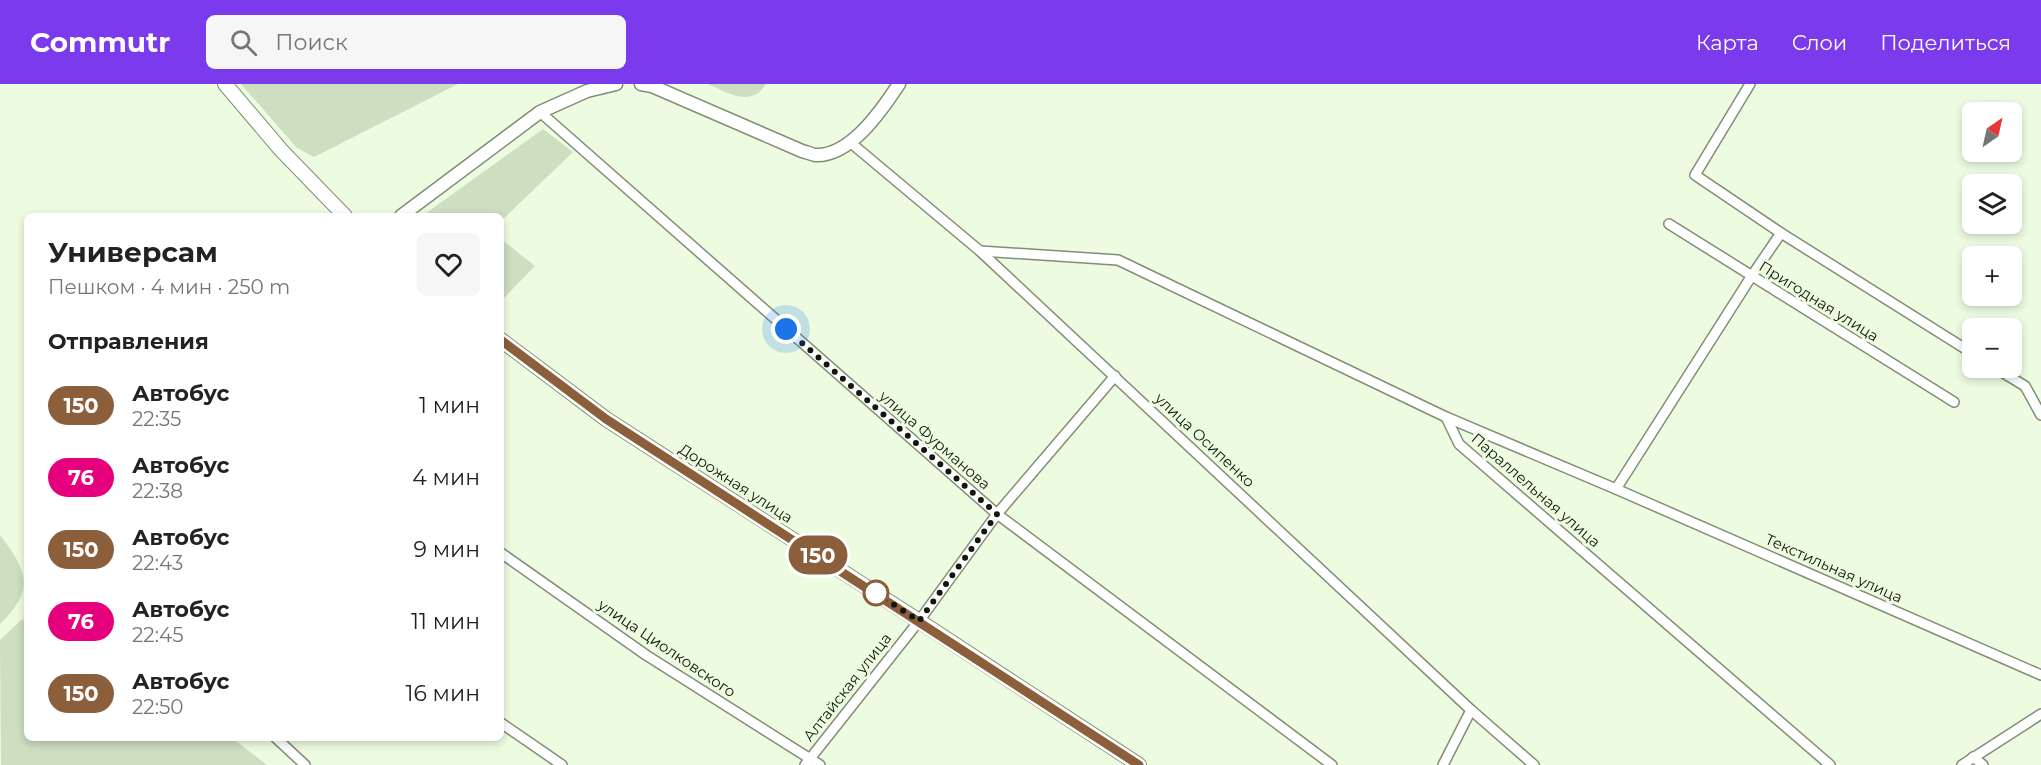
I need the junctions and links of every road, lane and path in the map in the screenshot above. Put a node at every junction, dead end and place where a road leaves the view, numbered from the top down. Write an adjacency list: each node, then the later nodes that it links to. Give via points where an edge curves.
1 (225, 84): 8 (main road)
2 (616, 84): 6 (street, via 587,91)
3 (641, 84): 7 (street, via 801,152 829,153)
4 (899, 84): 7 (street)
5 (1750, 84): 11 (street, via 1695,175)
6 (540, 112): 9 (street); 22 (street, улица Фурманова)
7 (851, 143): 12 (street, улица Осипенко)
8 (342, 213)
9 (405, 213)
10 (1669, 224): 13 (street, Пригодная улица)
11 (1781, 234): 13 (street); 15 (street)
12 (980, 251): 16 (street, улица Осипенко); 20 (street, via 1118,260)
13 (1751, 277): 18 (street, Пригодная улица); 21 (street)
14 (504, 342): 24 (main road, Дорожная улица, via 606,419)
15 (1962, 347)
16 (1115, 376): 22 (street, Алтайская улица); 26 (street, улица Осипенко)
17 (2012, 378): 19 (street, via 2025,386)
18 (1954, 402)
19 (2041, 415)
20 (1446, 417): 21 (street, Текстильная улица); 39 (street, Параллельная улица, via 1459,444)
21 (1616, 489): 25 (street, Текстильная улица)
22 (997, 514): 24 (street, Алтайская улица); 36 (street, улица Фурманова)
23 (504, 555): 31 (street, улица Циолковского)
24 (919, 621): 31 (street, Алтайская улица); 35 (main road, Дорожная улица)
25 (2041, 675)
26 (1471, 710): 37 (street); 38 (street, улица Осипенко)
27 (2041, 714): 30 (street)
28 (504, 725): 33 (street)
29 (279, 741): 32 (street)
30 (1973, 757): 40 (street); 41 (street)
31 (807, 762): 34 (street, улица Циолковского)
32 (305, 765)
33 (562, 765)
34 (820, 765)
35 (1139, 765)
36 (1332, 765)
37 (1443, 765)
38 (1534, 765)
39 (1830, 765)
40 (1962, 765)
41 (1983, 765)

